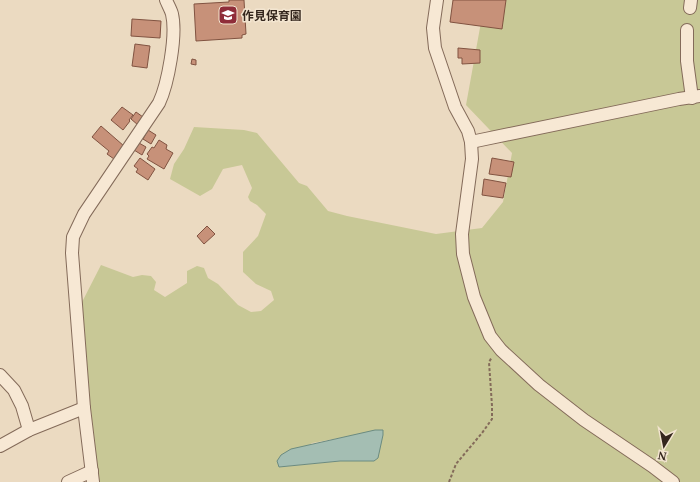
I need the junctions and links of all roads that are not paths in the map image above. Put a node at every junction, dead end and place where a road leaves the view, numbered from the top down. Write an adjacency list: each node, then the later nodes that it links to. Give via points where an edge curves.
1 (166, 0): 7 (street, via 172,14 173,46 164,94 84,214 73,237 72,253)
2 (437, 0): 5 (street, via 433,28 436,48)
3 (686, 30): 4 (street, via 687,61)
4 (696, 97): 5 (street)
5 (471, 142): 12 (street, via 472,158 462,234 467,275 490,336 500,350 539,385)
6 (0, 375): 8 (street, via 14,390)
7 (84, 408): 8 (street); 10 (street)
8 (29, 430): 9 (street)
9 (0, 446)
10 (92, 477): 11 (street)
11 (68, 482)
12 (673, 482)

